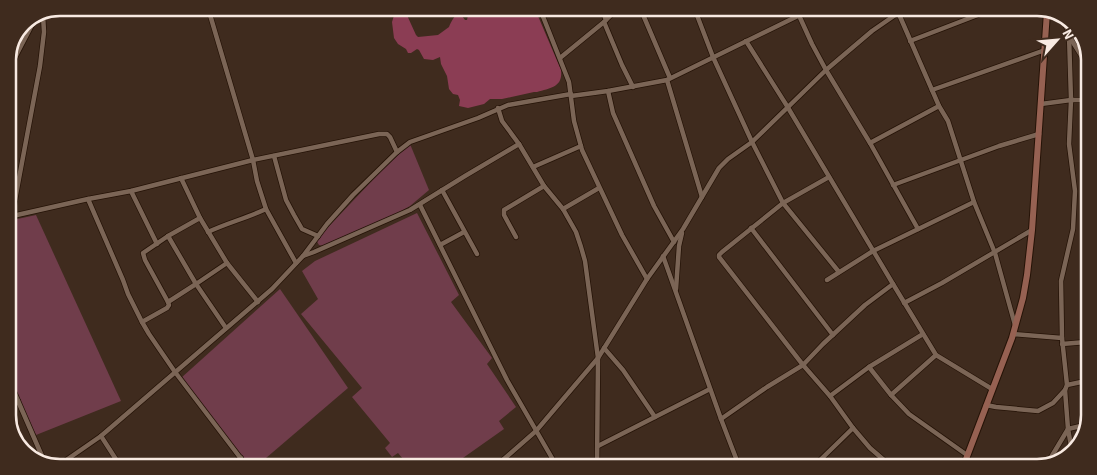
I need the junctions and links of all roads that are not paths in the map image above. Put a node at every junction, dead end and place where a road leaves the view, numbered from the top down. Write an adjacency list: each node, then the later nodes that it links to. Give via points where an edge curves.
1 (210, 16): 44 (street)
2 (542, 16): 24 (street)
3 (604, 16): 14 (street)
4 (610, 16): 14 (street)
5 (643, 16): 26 (street)
6 (697, 16): 23 (street)
7 (792, 16): 18 (street)
8 (799, 16): 25 (street)
9 (893, 16): 25 (street)
10 (901, 16): 19 (street)
11 (975, 16): 19 (street)
12 (1047, 18): 21 (main road)
13 (43, 20): 51 (street, via 40,66)
14 (605, 21): 24 (street); 27 (street)
15 (1067, 28): 17 (street)
16 (30, 29): 20 (street)
17 (1069, 35): 22 (street); 31 (street)
18 (746, 41): 23 (street); 34 (street)
19 (910, 41): 28 (street)
20 (19, 45)
21 (1045, 50): 28 (street); 33 (main road)
22 (1080, 54)
23 (713, 57): 26 (street); 38 (street)
24 (560, 58): 30 (street)
25 (826, 70): 34 (street); 39 (street)
26 (668, 79): 27 (street); 55 (street)
27 (633, 87): 29 (street)
28 (932, 90): 35 (street)
29 (608, 91): 30 (street); 73 (street, via 613,113 654,206)
30 (571, 95): 36 (street); 41 (street)
31 (1071, 100): 32 (street); 33 (street); 97 (street, via 1069,144 1074,191 1073,229 1061,281)
32 (1081, 100)
33 (1041, 104): 37 (main road)
34 (787, 106): 38 (street); 47 (street)
35 (939, 106): 39 (street); 45 (street, via 948,121)
36 (498, 108): 40 (street, via 502,121); 42 (street, via 410,142)
37 (1039, 134): 45 (street); 67 (main road)
38 (752, 142): 55 (street, via 728,158); 58 (street)
39 (870, 143): 49 (street)
40 (519, 144): 46 (street); 53 (street)
41 (581, 146): 46 (street); 52 (street)
42 (397, 152): 43 (street, via 390,138 383,133); 71 (street, via 353,195)
43 (274, 156): 44 (street); 71 (street, via 286,200 294,215 302,229)
44 (253, 160): 48 (street); 60 (street)
45 (961, 160): 49 (street); 57 (street)
46 (533, 167): 50 (street)
47 (829, 177): 58 (street); 76 (street)
48 (181, 178): 54 (street); 63 (street)
49 (893, 185): 66 (street)
50 (544, 186): 61 (street); 72 (street, via 504,210)
51 (16, 187)
52 (599, 188): 61 (street); 84 (street)
53 (442, 190): 59 (street); 69 (street)
54 (131, 192): 56 (street); 74 (street)
55 (702, 197): 65 (street)
56 (88, 199): 62 (street); 92 (street)
57 (974, 202): 66 (street); 77 (street)
58 (783, 203): 64 (street); 83 (street)
59 (420, 205): 75 (street); 79 (street)
60 (266, 209): 68 (street); 81 (street)
61 (563, 209): 102 (street, via 576,232 583,254)
62 (16, 216)
63 (200, 218): 68 (street); 70 (street)
64 (751, 228): 96 (street); 103 (street, via 720,257)
65 (683, 229): 73 (street); 88 (street)
66 (918, 229): 76 (street)
67 (1032, 230): 77 (street); 94 (main road, via 1023,298)
68 (208, 232): 82 (street)
69 (464, 232): 75 (street); 78 (street)
70 (168, 236): 74 (street); 86 (street)
71 (318, 236): 79 (street)
72 (516, 237)
73 (674, 242): 80 (street)
74 (157, 244): 89 (street, via 143,255)
75 (440, 245): 120 (street)
76 (873, 251): 83 (street); 87 (street)
77 (995, 253): 91 (street); 94 (street)
78 (477, 254)
79 (302, 256): 81 (street)
80 (663, 256): 84 (street); 88 (street)
81 (296, 262): 90 (street)
82 (227, 263): 86 (street); 90 (street)
83 (838, 272): 85 (street)
84 (647, 279): 100 (street)
85 (827, 280)
86 (196, 284): 89 (street); 93 (street)
87 (892, 284): 91 (street); 96 (street)
88 (676, 293): 108 (street)
89 (168, 302): 92 (street, via 167,308)
90 (258, 302): 93 (street)
91 (904, 303): 95 (street)
92 (142, 322): 105 (street)
93 (226, 328): 105 (street)
94 (1014, 330): 97 (street); 109 (main road)
95 (923, 334): 101 (street); 104 (street)
96 (834, 335): 103 (street)
97 (1062, 338): 99 (street)
98 (1081, 342): 99 (street)
99 (1062, 344): 107 (street)
100 (604, 348): 102 (street); 115 (street)
101 (936, 355): 109 (street); 110 (street)
102 (598, 358): 120 (street); 123 (street)
103 (803, 365): 112 (street); 116 (street)
104 (870, 367): 110 (street); 112 (street)
105 (175, 372): 121 (street); 127 (street)
106 (1081, 382): 107 (street)
107 (1066, 387): 114 (street, via 1053,403 1038,411); 119 (street)
108 (710, 389): 115 (street); 116 (street)
109 (992, 389): 114 (main road)
110 (891, 395): 125 (street, via 909,414)
111 (16, 396): 113 (street)
112 (830, 396): 118 (street)
113 (18, 401): 124 (street)
114 (986, 405): 125 (main road)
115 (655, 417): 123 (street)
116 (720, 419): 133 (street)
117 (1079, 427): 119 (street)
118 (854, 428): 134 (street); 135 (street)
119 (1068, 429): 122 (street); 126 (street)
120 (536, 431): 130 (street); 131 (street)
121 (101, 436): 128 (street); 129 (street)
122 (1071, 443)
123 (598, 446): 132 (street)
124 (41, 454)
125 (967, 455): 136 (main road)
126 (1052, 456)
127 (241, 458)
128 (69, 459)
129 (116, 459)
130 (504, 459)
131 (552, 459)
132 (597, 459)
133 (736, 459)
134 (821, 459)
135 (883, 459)
136 (966, 459)

